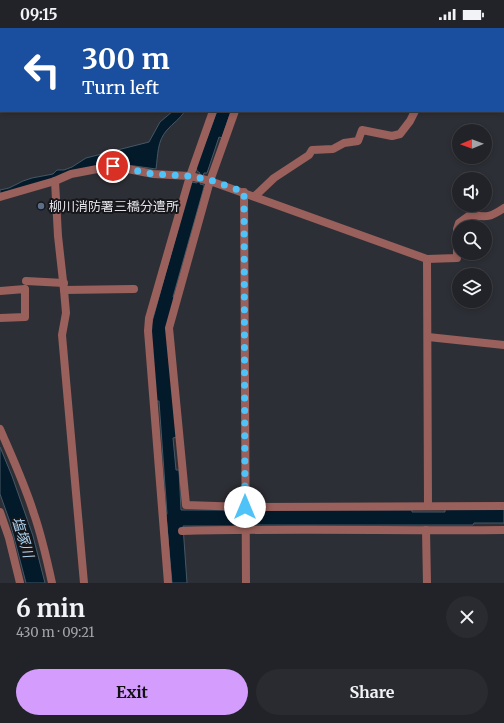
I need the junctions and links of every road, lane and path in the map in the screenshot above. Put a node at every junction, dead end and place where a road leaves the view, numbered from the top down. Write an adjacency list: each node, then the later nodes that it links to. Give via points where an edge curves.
1 (213, 112): 4 (street)
2 (235, 112): 5 (street)
3 (414, 112): 8 (street, via 400,134 392,136 362,130 358,141 344,143 333,149 312,150 274,178)
4 (190, 176): 5 (street); 6 (street, via 153,174 113,166 71,174); 31 (street, via 149,318 148,331)
5 (210, 180): 7 (street); 22 (street, via 169,328 186,505)
6 (55, 181): 9 (street); 13 (street)
7 (244, 192): 8 (street); 22 (street)
8 (255, 196): 11 (street)
9 (0, 197)
10 (504, 208): 11 (street, via 494,215 470,216 459,223 457,258)
11 (428, 259): 17 (street)
12 (26, 281): 13 (street)
13 (64, 286): 14 (street); 30 (street, via 66,313 62,335)
14 (134, 289)
15 (0, 291): 16 (street, via 25,289 26,317)
16 (0, 318)
17 (428, 337): 18 (street); 20 (street)
18 (504, 345)
19 (0, 429): 29 (street, via 34,513)
20 (428, 506): 21 (street); 22 (street)
21 (504, 506)
22 (245, 507): 24 (street)
23 (0, 512): 28 (street)
24 (245, 529): 25 (street); 27 (street); 32 (street)
25 (426, 530): 26 (street); 33 (street)
26 (504, 530)
27 (182, 531)
28 (20, 583)
29 (52, 583)
30 (84, 583)
31 (168, 583)
32 (246, 583)
33 (427, 583)

